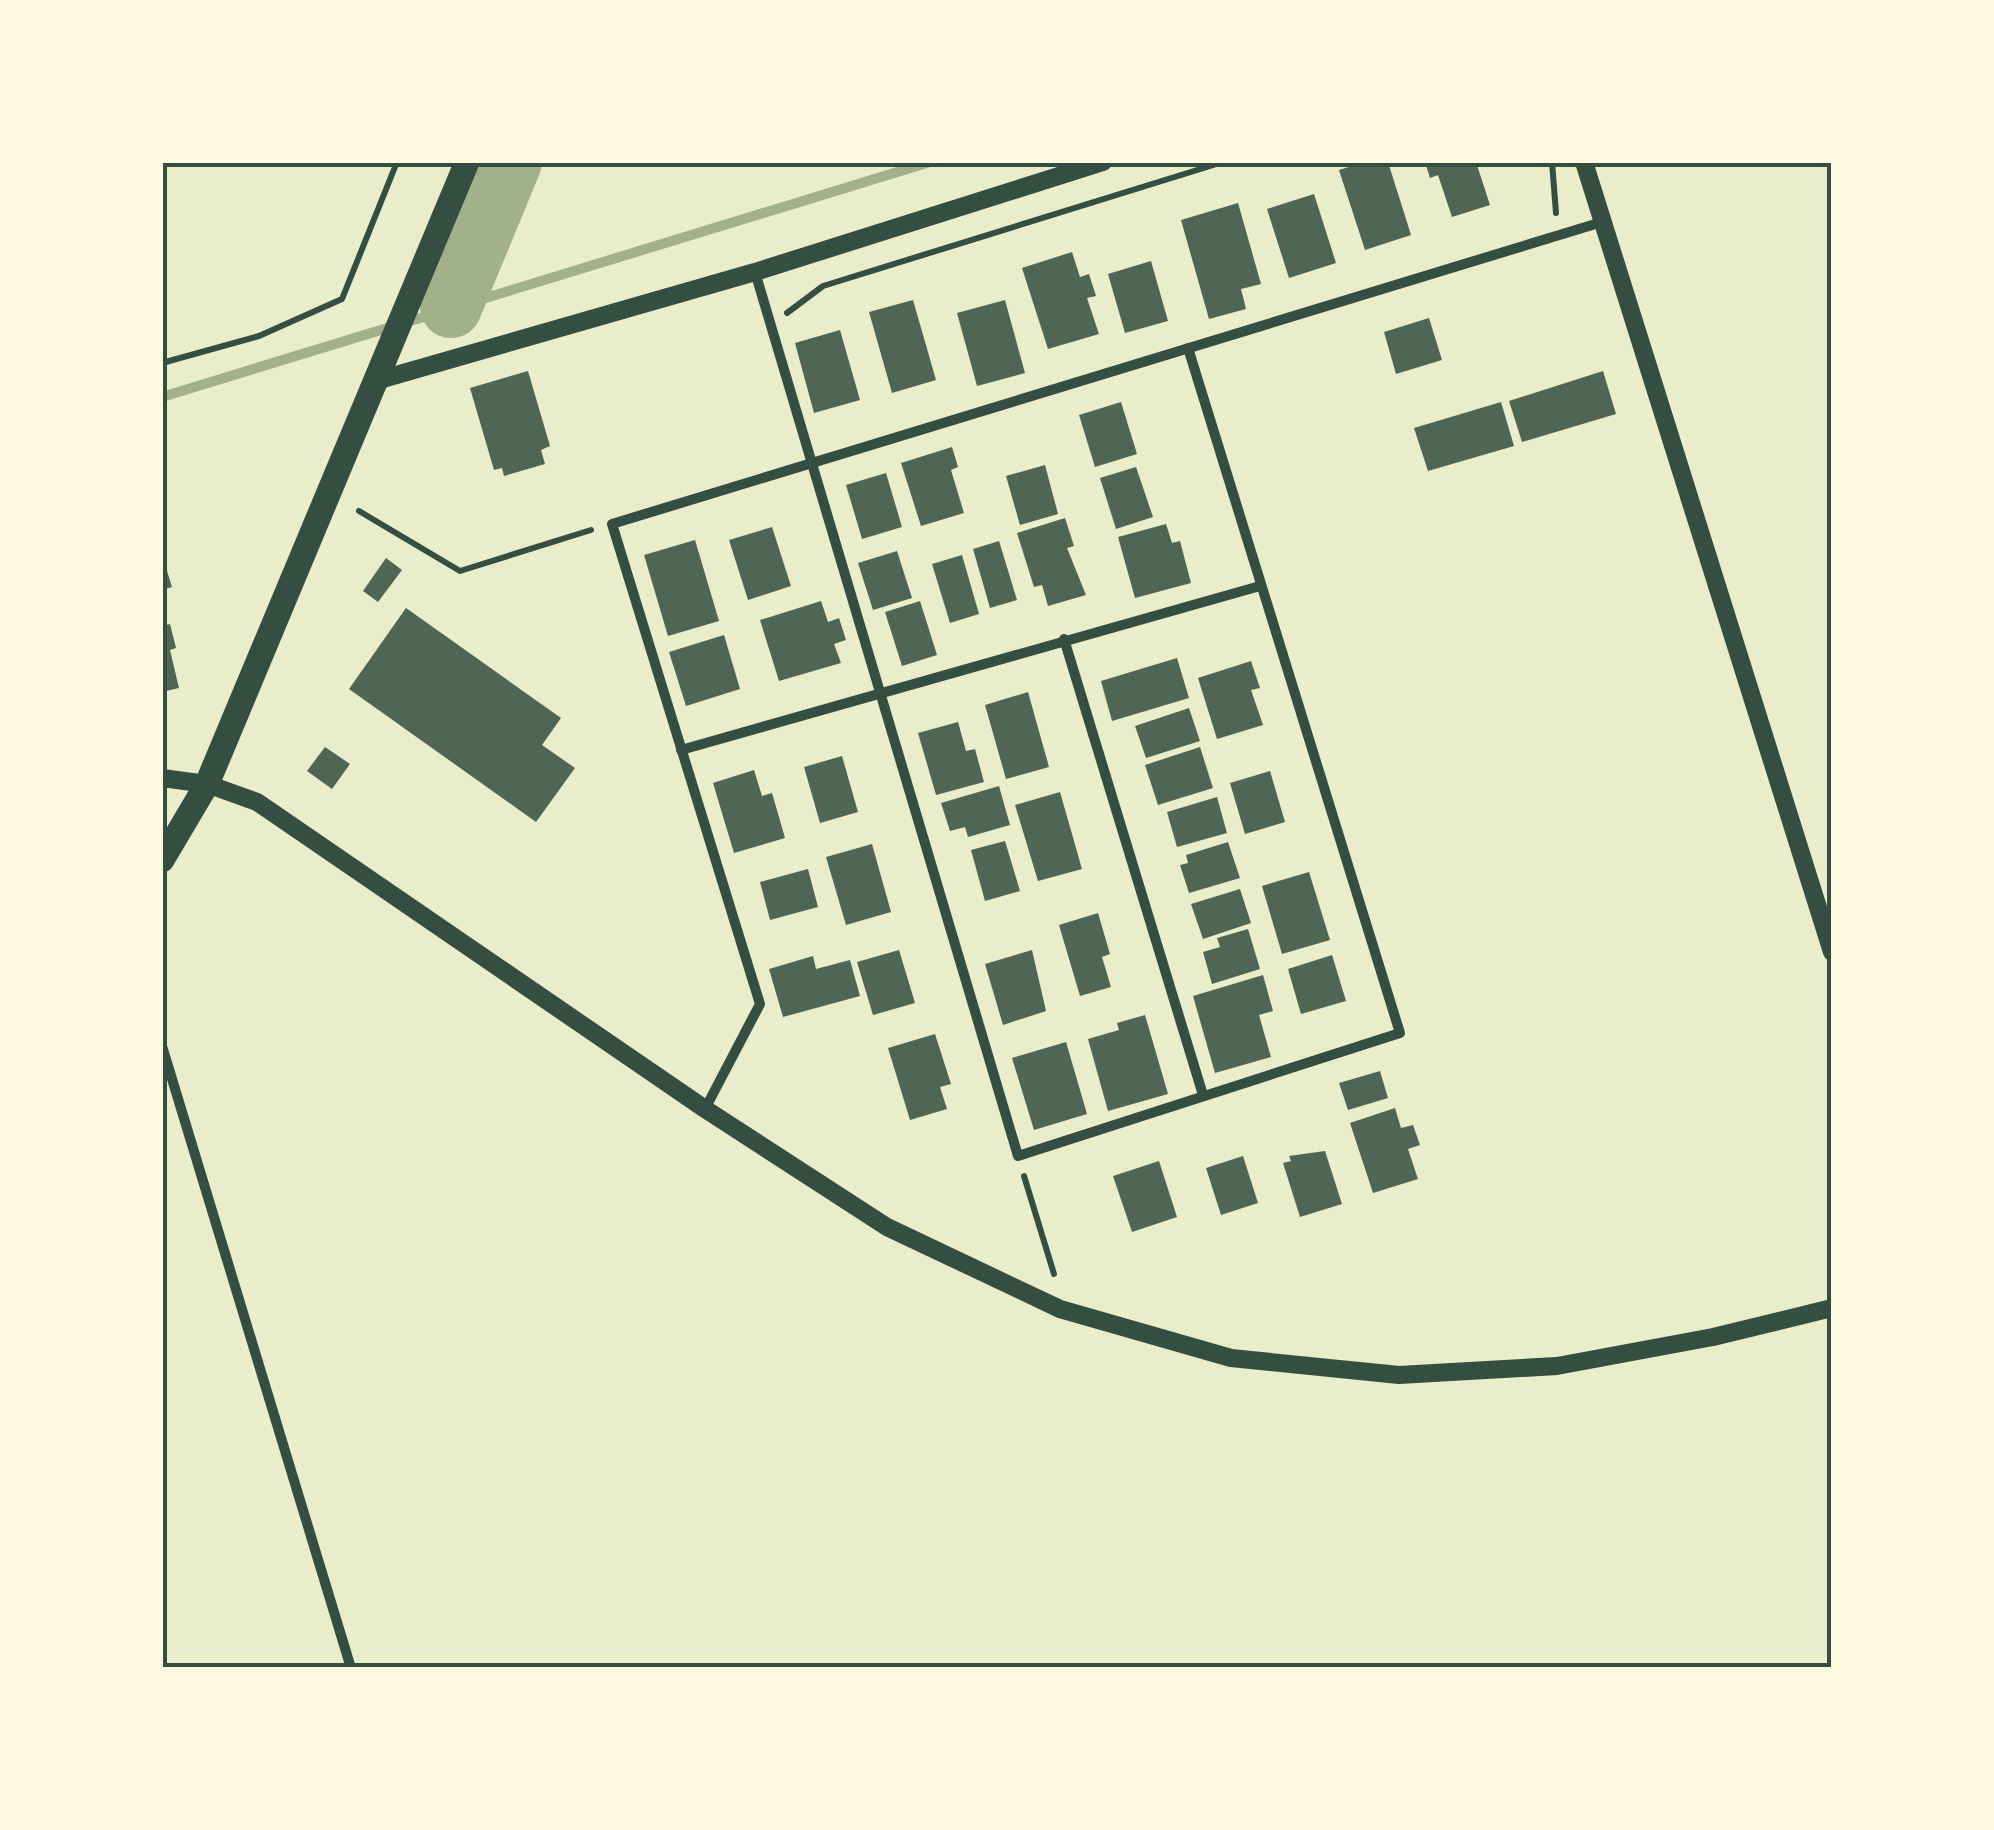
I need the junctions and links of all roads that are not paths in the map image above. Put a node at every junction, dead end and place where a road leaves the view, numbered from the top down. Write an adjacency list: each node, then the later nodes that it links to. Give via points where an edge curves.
1 (467, 162): 7 (main road)
2 (1103, 162): 5 (street)
3 (1584, 162): 4 (street)
4 (1602, 222): 6 (street); 16 (street)
5 (755, 272): 7 (street); 8 (street)
6 (1188, 348): 8 (street); 9 (street)
7 (379, 380): 14 (main road)
8 (813, 462): 11 (street); 12 (street, via 612,524)
9 (1260, 586): 10 (street); 18 (street, via 1400,1033)
10 (1064, 638): 11 (street); 18 (street)
11 (882, 691): 12 (street); 18 (street, via 1018,1156)
12 (681, 750): 19 (street, via 760,1004)
13 (162, 778): 14 (street)
14 (207, 784): 15 (main road); 19 (street, via 294,824)
15 (162, 860)
16 (1832, 952)
17 (162, 1046): 21 (street)
18 (1203, 1095)
19 (705, 1109): 20 (street, via 887,1227 1060,1309 1231,1358 1399,1374 1557,1366)
20 (1832, 1308)
21 (351, 1668)

